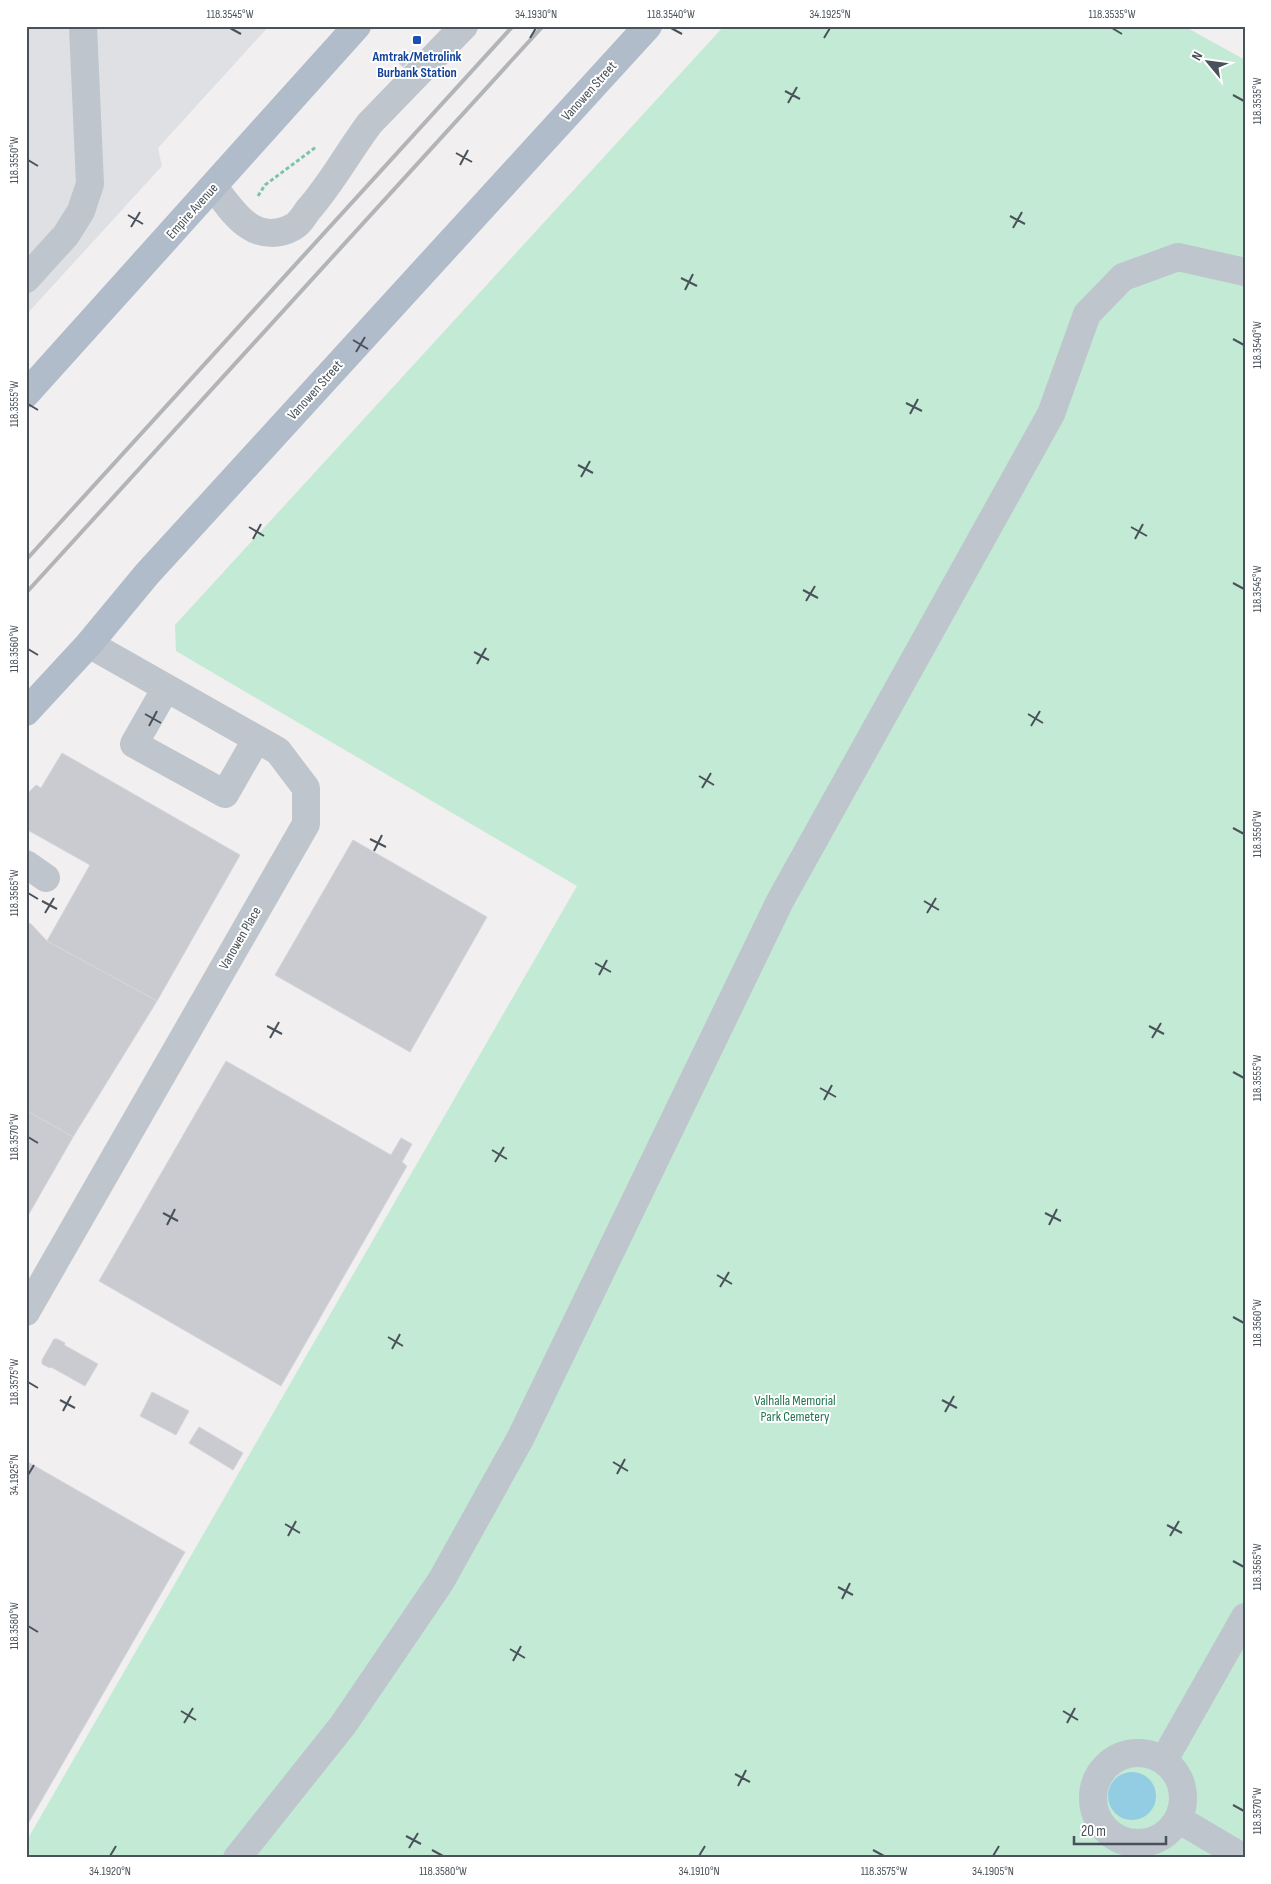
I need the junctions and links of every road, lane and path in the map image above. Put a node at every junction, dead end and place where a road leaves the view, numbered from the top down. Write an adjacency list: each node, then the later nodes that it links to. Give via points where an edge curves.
1 (83, 26): 7 (street, via 90,184 81,211 66,235)
2 (357, 26): 5 (main road, Empire Avenue)
3 (464, 26): 5 (street, via 370,123 324,193 294,227 267,234 250,227)
4 (648, 26): 9 (main road, Vanowen Street, via 147,574)
5 (214, 187): 8 (main road, Empire Avenue)
6 (1245, 272): 18 (street, via 1178,257 1123,278 1087,314 1051,414 780,901 520,1439 441,1581 343,1725)
7 (26, 279)
8 (26, 394)
9 (89, 644): 10 (street, Vanowen Place); 11 (main road, Vanowen Street)
10 (166, 688): 12 (street, Vanowen Place); 12 (street, via 134,744 225,794)
11 (26, 712)
12 (256, 740): 13 (street, Vanowen Place, via 278,752 306,788 306,824)
13 (26, 1312)
14 (1245, 1617): 15 (street)
15 (1164, 1760): 16 (street, via 1174,1769 1184,1793); 17 (street, via 1136,1752 1122,1755 1100,1773 1094,1787 1093,1802 1097,1818)
16 (1178, 1819): 17 (street, via 1159,1838); 19 (street)
17 (1114, 1848)
18 (237, 1858)
19 (1244, 1858)

